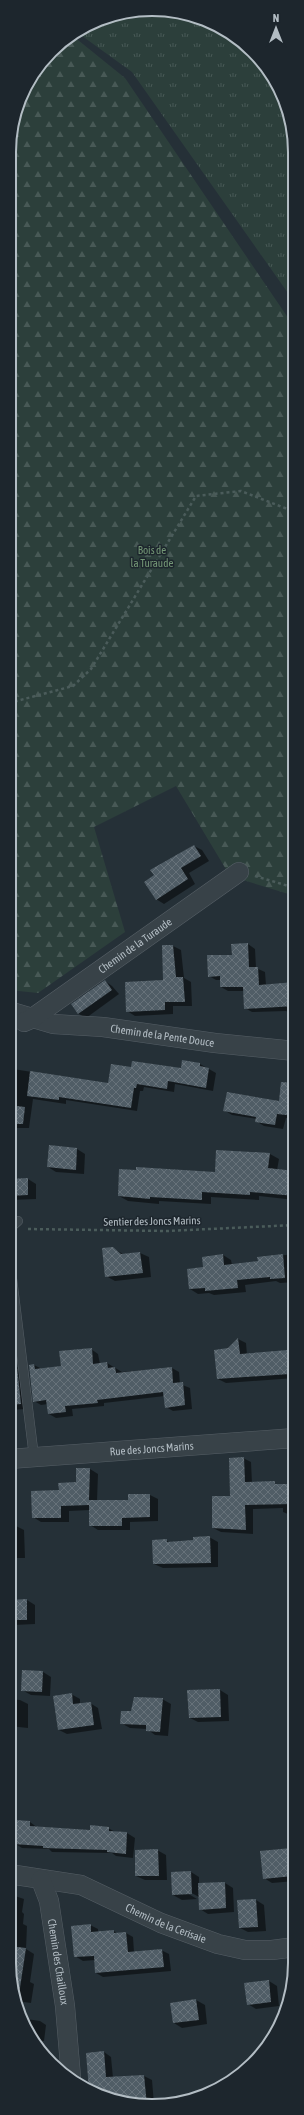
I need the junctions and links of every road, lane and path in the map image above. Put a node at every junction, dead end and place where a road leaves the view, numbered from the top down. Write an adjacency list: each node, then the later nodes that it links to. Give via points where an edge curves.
1 (288, 509): 2 (path, via 241,491 196,496 91,669 73,686)
2 (16, 701)
3 (239, 872): 4 (path); 6 (street, Chemin de la Turaude)
4 (288, 886)
5 (16, 1014): 6 (street)
6 (31, 1019): 7 (street, Chemin de la Turaude); 8 (street, Chemin de la Pente Douce, via 53,1024 103,1027)
7 (16, 1023)
8 (288, 1050)
9 (288, 1225): 10 (path, Sentier des Joncs Marins, via 167,1231)
10 (16, 1229)
11 (16, 1311): 13 (lane)
12 (288, 1439): 13 (street, Rue des Joncs Marins)
13 (34, 1457): 14 (street, Rue des Joncs Marins)
14 (16, 1458)
15 (16, 1875): 16 (street)
16 (41, 1880): 17 (street, Chemin de la Cerisaie, via 81,1885 156,1920 218,1944 245,1950); 18 (street, Chemin des Chailloux, via 49,1902 65,2006)
17 (288, 1948)
18 (71, 2072)

